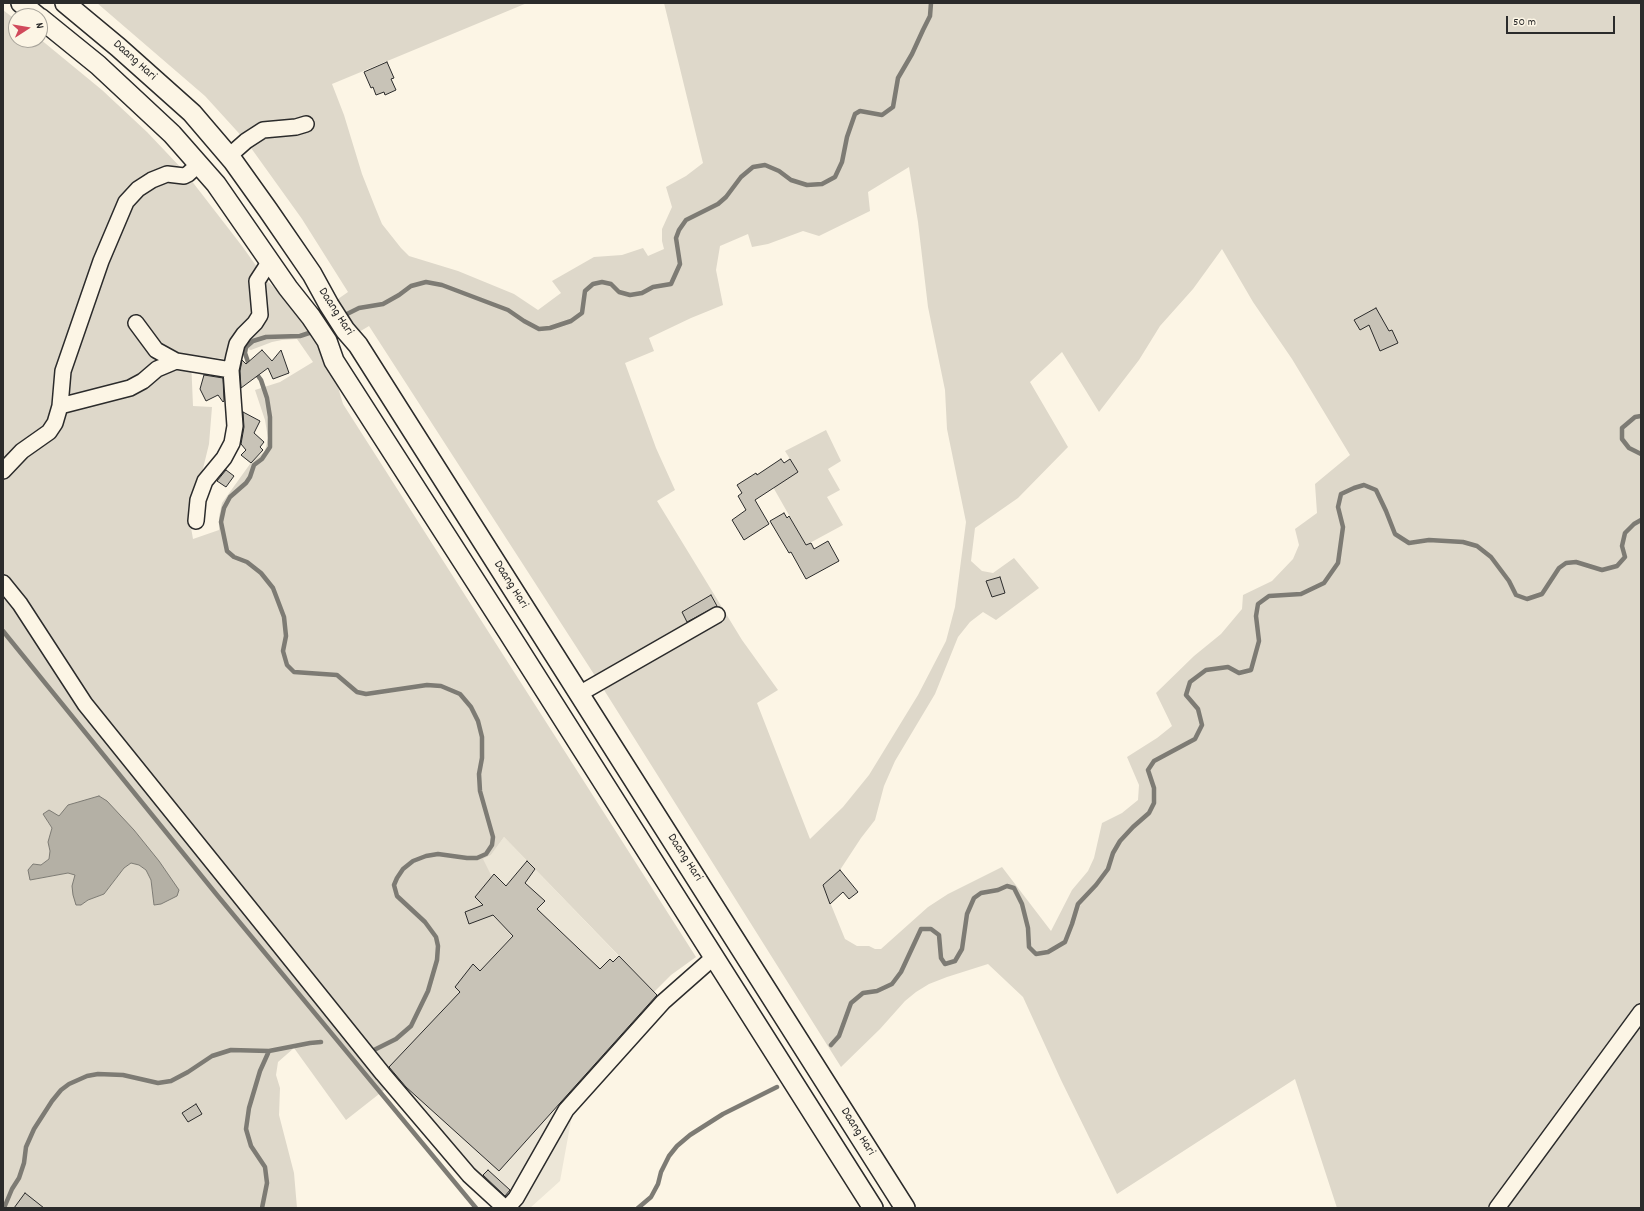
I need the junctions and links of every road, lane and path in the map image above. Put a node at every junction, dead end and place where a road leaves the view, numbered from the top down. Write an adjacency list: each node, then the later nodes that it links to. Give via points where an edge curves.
1 (65, 3): 4 (main road, Daang Hari, via 192,113)
2 (48, 24): 5 (main road, Daang Hari, via 98,65 172,134)
3 (306, 124): 4 (street, via 264,130)
4 (229, 156): 15 (main road, Daang Hari, via 312,274 329,305 358,345)
5 (199, 164): 6 (main road, Daang Hari); 10 (street, via 184,176 167,174 152,180 138,189 126,202 101,261 63,371)
6 (270, 260): 9 (street, via 258,281 260,315 237,344); 17 (main road, Daang Hari, via 327,342 334,361)
7 (136, 323): 8 (street, via 156,350)
8 (176, 361): 9 (street); 10 (street, via 157,369 130,388)
9 (231, 370): 12 (street, via 235,426 232,443 205,482 198,500)
10 (60, 406): 11 (street, via 55,423 49,432 22,451)
11 (3, 471)
12 (196, 521)
13 (3, 583): 20 (street, via 20,604 85,704 383,1074 469,1175)
14 (717, 615): 15 (street)
15 (580, 694): 16 (main road, Daang Hari)
16 (592, 714): 17 (main road); 22 (main road, Daang Hari)
17 (569, 729): 18 (main road, Daang Hari)
18 (714, 957): 20 (street, via 663,1002 566,1110 516,1198); 21 (main road, Daang Hari)
19 (1641, 1012): 23 (street)
20 (506, 1208)
21 (873, 1208)
22 (905, 1208)
23 (1497, 1208)

